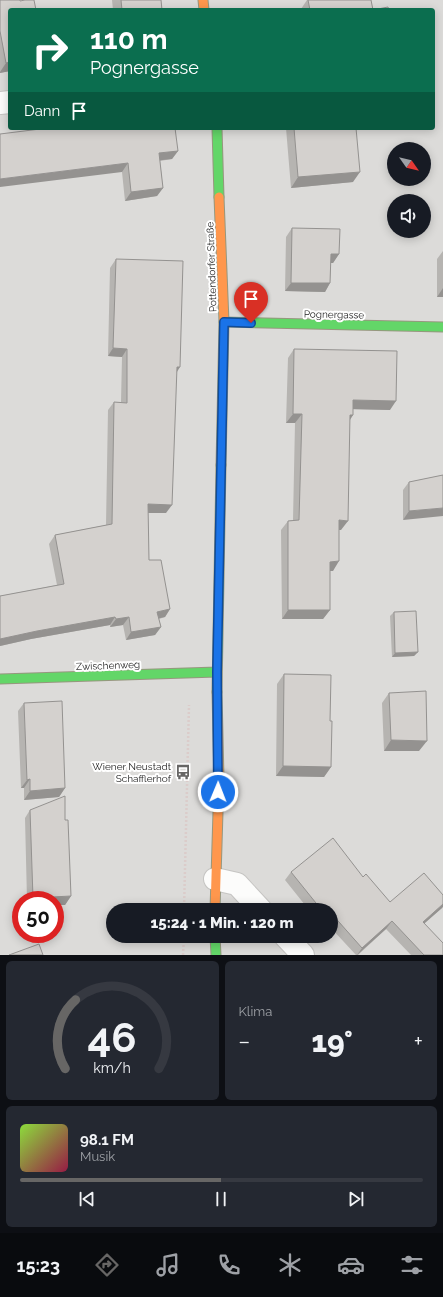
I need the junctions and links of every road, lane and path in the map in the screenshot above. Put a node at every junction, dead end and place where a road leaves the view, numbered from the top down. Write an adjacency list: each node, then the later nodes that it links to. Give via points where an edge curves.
1 (217, 130): 2 (main road, Pottendorfer Straße)
2 (224, 322): 3 (main road, Pognergasse); 4 (main road, Pottendorfer Straße)
3 (443, 327)
4 (217, 672): 5 (main road, Zwischenweg); 7 (main road, Pottendorfer Straße, via 219,779)
5 (190, 673): 6 (main road, Zwischenweg); 8 (path)
6 (0, 679)
7 (215, 879): 9 (main road, Pottendorfer Straße); 10 (street, via 237,884)
8 (184, 903)
9 (215, 903)
10 (255, 903)
11 (184, 943): 14 (path)
12 (216, 943): 15 (main road)
13 (292, 943): 16 (street)
14 (183, 955)
15 (216, 955)
16 (303, 955)

